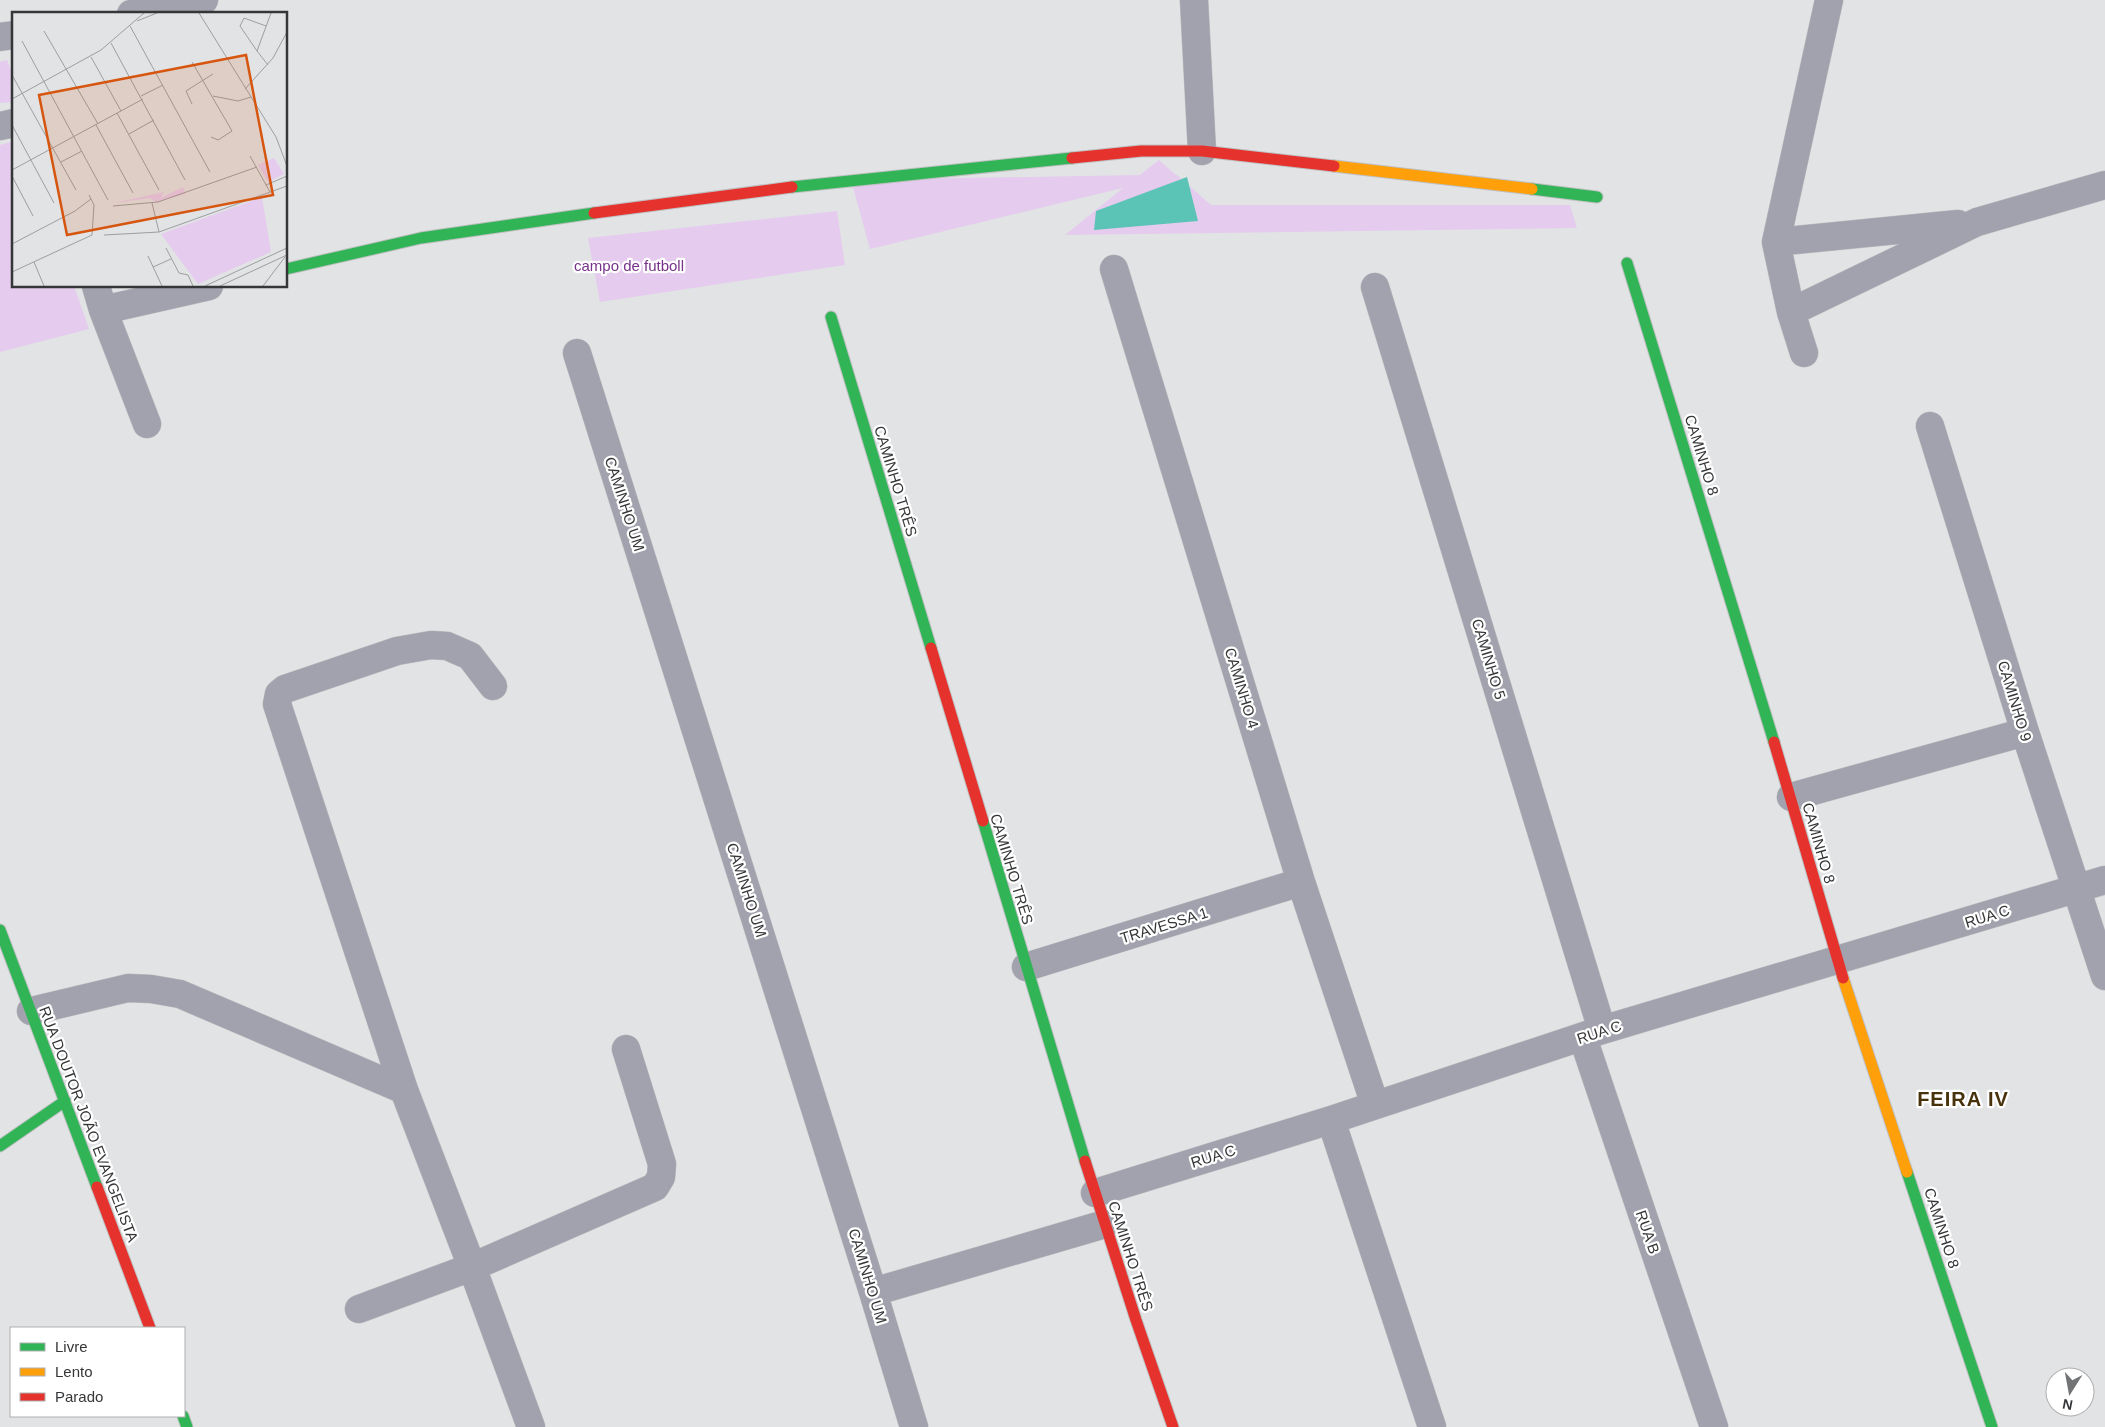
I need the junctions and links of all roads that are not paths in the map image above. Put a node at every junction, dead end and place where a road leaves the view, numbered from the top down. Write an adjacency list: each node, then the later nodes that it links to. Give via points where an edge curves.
1 (204, 0): 4 (street)
2 (1194, 0): 5 (street)
3 (1829, 0): 9 (street)
4 (141, 12)
5 (1202, 151): 7 (street); 11 (street, via 1142,151 827,182 421,238)
6 (2105, 185): 8 (street)
7 (1598, 197)
8 (1977, 222): 9 (street); 16 (street)
9 (1776, 242): 16 (street)
10 (1627, 263): 24 (street, CAMINHO 8)
11 (288, 269)
12 (1114, 269): 26 (street, CAMINHO 4)
13 (1375, 287): 33 (street, CAMINHO 5)
14 (191, 288): 15 (street)
15 (100, 298): 20 (street)
16 (1791, 312): 19 (street)
17 (831, 317): 30 (street, CAMINHO TRÊS)
18 (578, 353): 43 (street, CAMINHO UM)
19 (1804, 353)
20 (147, 424)
21 (1930, 426): 23 (street, CAMINHO 9)
22 (493, 686): 35 (street, via 470,656 447,646 431,646 397,651 285,688 276,704)
23 (2025, 732): 24 (street); 27 (street, CAMINHO 9)
24 (1791, 797): 29 (street, CAMINHO 8)
25 (2105, 880): 27 (street, RUA C)
26 (1301, 882): 30 (street, TRAVESSA 1); 37 (street, CAMINHO 4)
27 (2076, 890): 29 (street, RUA C); 31 (street, CAMINHO 9)
28 (0, 930): 32 (street, RUA DOUTOR JOÃO EVANGELISTA)
29 (1837, 961): 33 (street, RUA C); 51 (street, CAMINHO 8)
30 (1026, 967): 40 (street, CAMINHO TRÊS)
31 (2105, 976)
32 (31, 1011): 35 (street, via 128,988 164,990); 36 (street, RUA DOUTOR JOÃO EVANGELISTA)
33 (1592, 1034): 37 (street, RUA C); 50 (street, RUA B)
34 (626, 1049): 42 (street, via 662,1164 655,1186)
35 (404, 1090): 42 (street)
36 (65, 1101): 39 (street); 45 (street, RUA DOUTOR JOÃO EVANGELISTA)
37 (1375, 1105): 38 (street, RUA C)
38 (1331, 1120): 40 (street, RUA C); 49 (street)
39 (0, 1146)
40 (1095, 1193): 41 (street, CAMINHO TRÊS)
41 (1105, 1224): 43 (street); 48 (street, CAMINHO TRÊS)
42 (472, 1267): 44 (street); 46 (street)
43 (873, 1292): 47 (street, CAMINHO UM)
44 (359, 1309)
45 (150, 1327)
46 (531, 1427)
47 (914, 1427)
48 (1173, 1427)
49 (1432, 1427)
50 (1714, 1427)
51 (1992, 1427)

